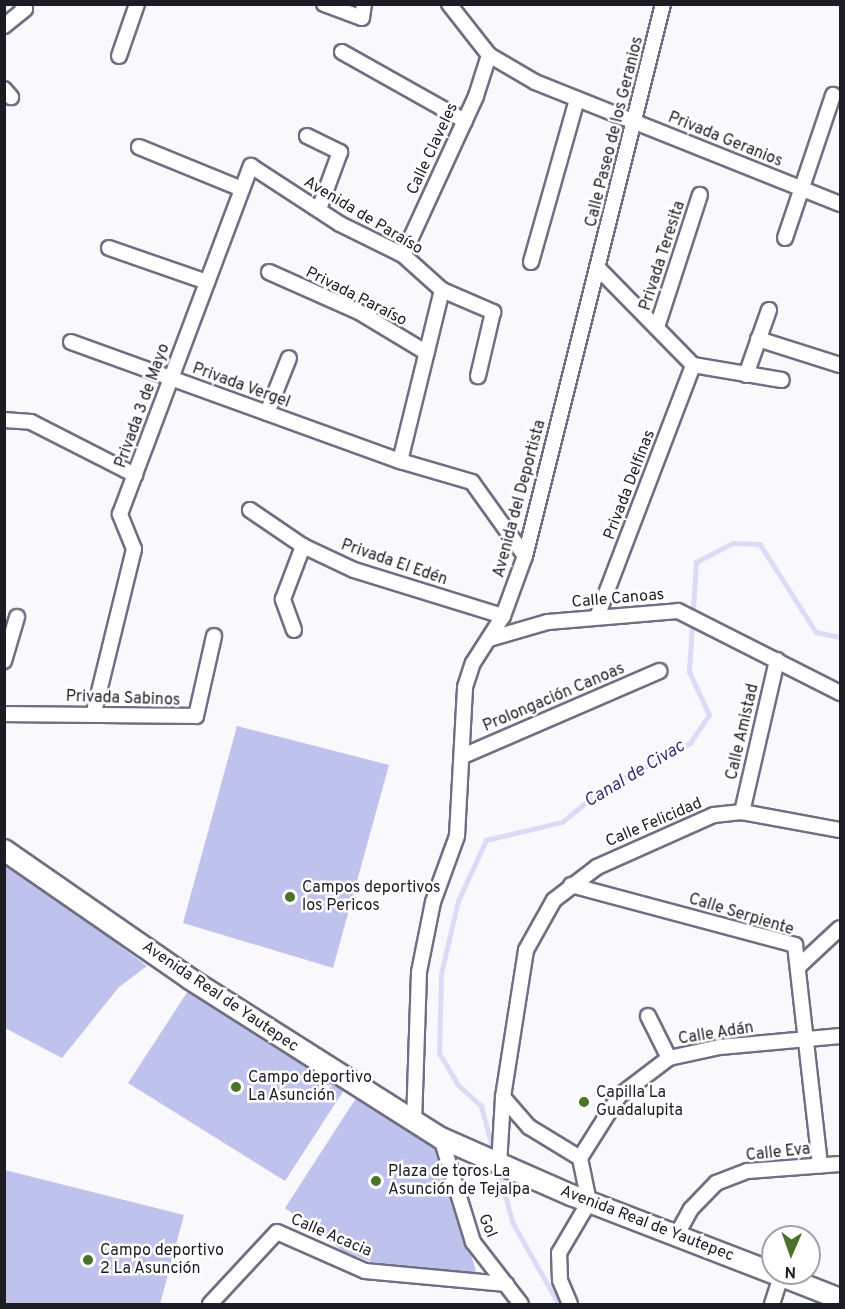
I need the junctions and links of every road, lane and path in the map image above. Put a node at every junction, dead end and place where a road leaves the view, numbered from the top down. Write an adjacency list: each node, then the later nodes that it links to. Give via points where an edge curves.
1 (137, 4): 10 (street)
2 (324, 4): 6 (street)
3 (449, 4): 9 (street)
4 (663, 4): 14 (street, Calle Paseo de los Geranios)
5 (24, 7): 7 (street)
6 (363, 11)
7 (4, 26)
8 (342, 52): 13 (street)
9 (489, 55): 12 (street, Privada Geranios); 13 (street, Calle Claveles)
10 (119, 56)
11 (833, 95): 19 (street)
12 (577, 99): 14 (street, Privada Geranios); 26 (street)
13 (465, 120): 25 (street, Calle Claveles)
14 (637, 122): 19 (street, Privada Geranios); 27 (street, Calle Paseo de los Geranios)
15 (307, 136): 22 (street, via 340,152)
16 (139, 147): 18 (street)
17 (251, 166): 18 (street, Privada 3 de Mayo); 22 (street, Avenida de Paraíso)
18 (242, 189): 29 (street, Privada 3 de Mayo)
19 (801, 189): 21 (street, Privada Geranios); 23 (street)
20 (700, 195): 32 (street, Privada Teresita)
21 (840, 204)
22 (320, 209): 25 (street, Avenida de Paraíso)
23 (785, 238)
24 (109, 248): 29 (street)
25 (403, 255): 30 (street, Avenida de Paraíso)
26 (531, 262)
27 (597, 267): 32 (street); 49 (street, Avenida del Deportista)
28 (269, 272): 35 (street, Privada Paraíso, via 358,312)
29 (207, 282): 41 (street, Privada 3 de Mayo)
30 (442, 290): 35 (street); 40 (street, Avenida de Paraíso, via 493,312)
31 (768, 310): 33 (street)
32 (657, 327): 37 (street)
33 (759, 339): 38 (street); 39 (street)
34 (70, 342): 41 (street, Privada Vergel)
35 (427, 353): 45 (street)
36 (289, 358): 43 (street)
37 (693, 365): 39 (street); 52 (street, Privada Delfinas)
38 (840, 365)
39 (746, 375): 42 (street)
40 (478, 376)
41 (170, 378): 43 (street, Privada Vergel); 46 (street, Privada 3 de Mayo)
42 (782, 380)
43 (267, 413): 45 (street, Privada Vergel)
44 (4, 420): 46 (street, via 31,422)
45 (400, 461): 49 (street, Privada Vergel, via 472,482)
46 (135, 475): 60 (street, Privada 3 de Mayo, via 120,514 134,549)
47 (250, 510): 48 (street, Privada El Edén)
48 (303, 546): 50 (street, Privada El Edén, via 354,570); 53 (street, via 283,599)
49 (525, 556): 50 (street, Avenida del Deportista)
50 (503, 616): 55 (street, Avenida del Deportista)
51 (17, 617): 57 (street)
52 (597, 617): 55 (street, Calle Canoas, via 548,622); 56 (street, Calle Canoas, via 678,611)
53 (294, 630)
54 (214, 636): 60 (street, Privada Sabinos, via 196,716)
55 (489, 639): 62 (street, Avenida del Deportista, via 473,663 465,687)
56 (777, 660): 59 (street, Calle Canoas); 63 (street, Calle Amistad)
57 (4, 661)
58 (659, 671): 62 (street, Prolongación Canoas)
59 (840, 693)
60 (94, 712): 61 (street, Privada Sabinos)
61 (4, 714)
62 (463, 756): 74 (street, Avenida del Deportista, via 457,836 433,902 419,972)
63 (742, 812): 64 (street, Calle Felicidad); 66 (street, Calle Felicidad, via 714,815 648,841)
64 (840, 830)
65 (4, 850): 74 (street, Avenida Real de Yautepec, via 190,979)
66 (571, 885): 68 (street, Calle Serpiente, via 795,945); 73 (street, Calle Felicidad, via 554,900 526,951)
67 (840, 928): 68 (street)
68 (798, 967): 71 (street, Calle Serpiente)
69 (648, 1016): 72 (street)
70 (840, 1036): 71 (street, Calle Adán)
71 (805, 1038): 72 (street, Calle Adán, via 720,1047); 79 (street, Calle Serpiente)
72 (669, 1058): 76 (street, Calle Adán, via 619,1096)
73 (503, 1097): 76 (street, via 529,1127); 77 (street, Calle Felicidad)
74 (414, 1123): 75 (street, Avenida Real de Yautepec)
75 (448, 1141): 77 (street, Avenida Real de Yautepec); 83 (street, Gol, via 473,1242)
76 (580, 1158): 80 (street)
77 (498, 1164): 80 (street, Avenida Real de Yautepec)
78 (840, 1164): 79 (street, Calle Eva)
79 (820, 1166): 81 (street, Calle Eva, via 748,1171 716,1183 692,1209)
80 (589, 1202): 81 (street, Avenida Real de Yautepec); 89 (street, via 559,1253 560,1280)
81 (676, 1236): 82 (street, Avenida Real de Yautepec)
82 (761, 1268)
83 (506, 1284): 87 (street, Calle Acacia, via 365,1270 277,1232); 88 (street, Gol)
84 (775, 1285): 90 (street)
85 (804, 1285): 86 (street, Avenida Real de Yautepec)
86 (840, 1299)
87 (210, 1305)
88 (521, 1305)
89 (570, 1305)
90 (772, 1305)

